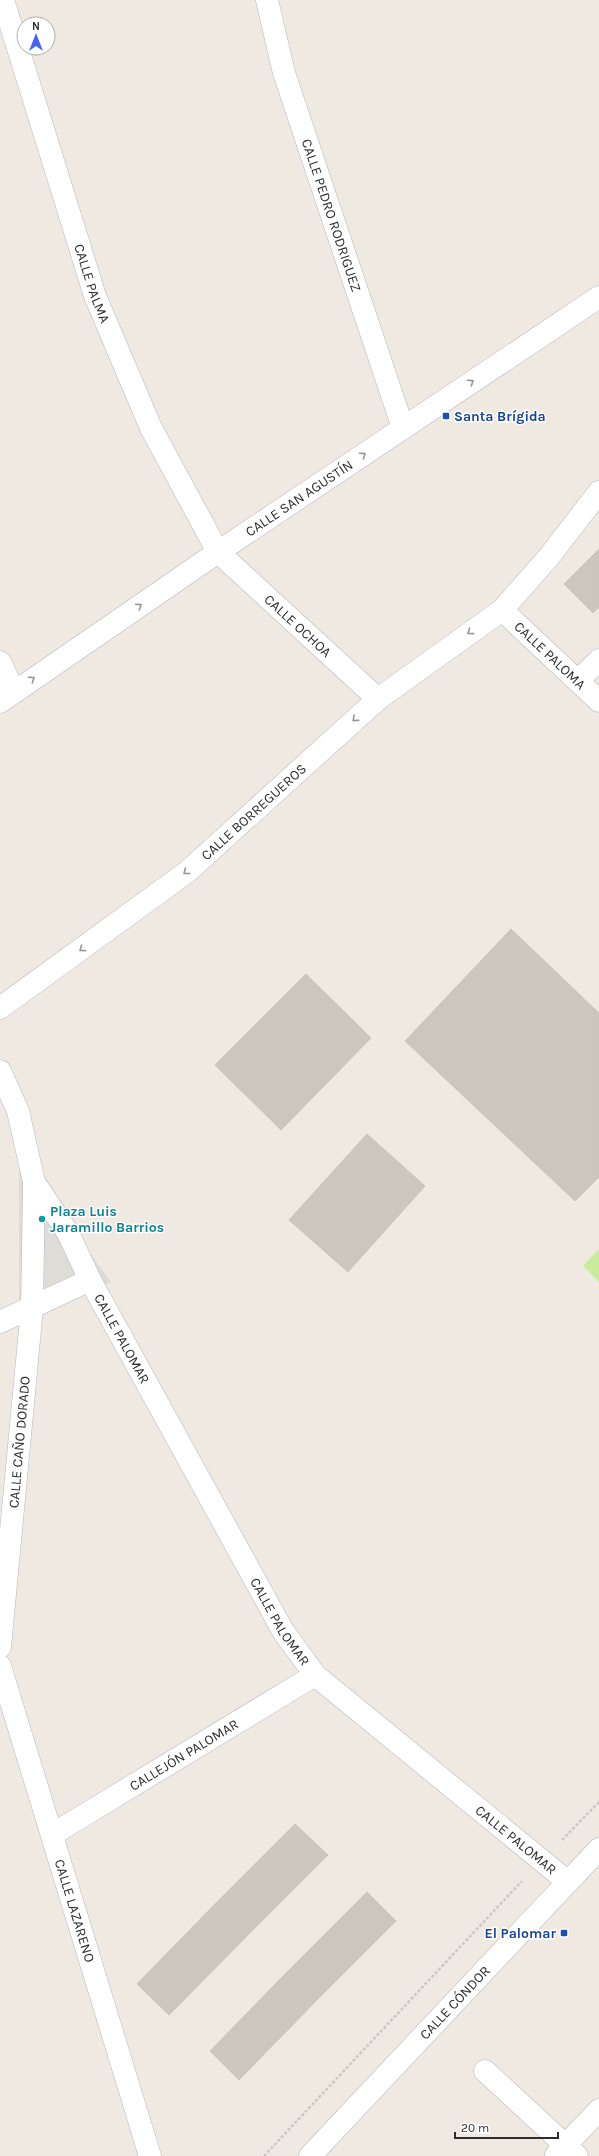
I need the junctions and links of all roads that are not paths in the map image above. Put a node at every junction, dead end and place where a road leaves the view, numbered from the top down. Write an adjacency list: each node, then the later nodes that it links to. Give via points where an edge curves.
1 (3, 0): 6 (street, CALLE PALMA, via 95,296 151,428)
2 (268, 0): 4 (street, CALLE PEDRO RODRIGUEZ, via 284,74)
3 (599, 297): 4 (street, CALLE SAN AGUSTÍN, one-way to 3)
4 (403, 428): 6 (street, CALLE SAN AGUSTÍN, one-way to 4)
5 (599, 492): 7 (street, CALLE BORREGUEROS, via 548,558)
6 (218, 552): 11 (street, CALLE SAN AGUSTÍN, one-way to 6); 12 (street, CALLE OCHOA)
7 (502, 610): 10 (street, CALLE PALOMA); 12 (street, CALLE BORREGUEROS, one-way to 12)
8 (599, 660): 10 (street)
9 (0, 662): 11 (street)
10 (578, 681): 13 (street, CALLE PALOMA)
11 (7, 697)
12 (378, 698): 14 (street, CALLE BORREGUEROS, one-way to 14, via 187,872)
13 (599, 701)
14 (0, 1008)
15 (0, 1071): 16 (street, via 18,1111)
16 (34, 1182): 17 (street, via 68,1233); 18 (street)
17 (90, 1280): 18 (street); 22 (street, CALLE PALOMAR, via 283,1632)
18 (32, 1308): 19 (street); 20 (street, CALLE CAÑO DORADO)
19 (0, 1322)
20 (0, 1647)
21 (0, 1666): 23 (street, CALLE LAZARENO)
22 (315, 1675): 23 (street, CALLEJÓN PALOMAR); 25 (street, CALLE PALOMAR)
23 (53, 1834): 29 (street, CALLE LAZARENO)
24 (599, 1849): 25 (street, CALLE CÓNDOR)
25 (568, 1882): 30 (street, CALLE CÓNDOR)
26 (485, 2071): 28 (street)
27 (599, 2110): 28 (street)
28 (566, 2152)
29 (150, 2156)
30 (310, 2156)

